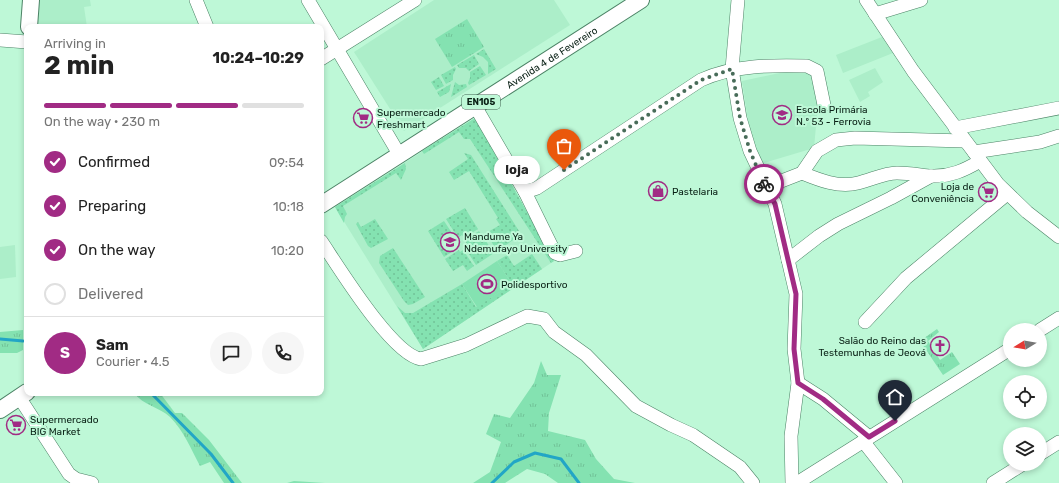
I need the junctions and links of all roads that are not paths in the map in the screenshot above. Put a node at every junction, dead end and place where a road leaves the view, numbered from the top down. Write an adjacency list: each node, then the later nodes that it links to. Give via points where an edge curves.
1 (31, 0): 11 (main road)
2 (196, 0): 12 (street)
3 (308, 0): 13 (street)
4 (416, 0): 17 (street)
5 (625, 0): 26 (main road, Avenida 4 de Fevereiro / EN105)
6 (641, 0): 21 (main road, Avenida 4 de Fevereiro / EN105)
7 (738, 0): 19 (street)
8 (866, 0): 10 (street)
9 (922, 0): 10 (street)
10 (875, 14): 23 (street)
11 (29, 24)
12 (206, 24)
13 (321, 24)
14 (324, 29): 17 (street)
15 (0, 40): 16 (street)
16 (24, 42)
17 (336, 50): 18 (street); 26 (street)
18 (324, 57)
19 (732, 69): 20 (street, via 807,66 817,71); 30 (street, via 740,118 750,151); 31 (street, via 701,80 538,188)
20 (824, 105)
21 (475, 106): 26 (main road, Avenida 4 de Fevereiro / EN105); 31 (street)
22 (1059, 108): 23 (street)
23 (955, 128): 25 (street)
24 (1059, 136): 27 (street)
25 (965, 141): 27 (street); 28 (street, via 855,138 836,140 817,151)
26 (402, 154): 32 (main road, Avenida 4 de Fevereiro / EN105); 34 (main road, Avenida 4 de Fevereiro / EN105)
27 (977, 157): 29 (street, via 961,172); 33 (street)
28 (802, 173): 29 (street, via 841,185 856,184 896,173); 30 (street)
29 (931, 176): 38 (street, via 838,224)
30 (766, 188): 38 (street, via 775,204)
31 (525, 192): 37 (street, via 555,253 560,255)
32 (324, 194)
33 (1007, 194): 35 (street); 40 (street, via 906,278)
34 (324, 203)
35 (1059, 237)
36 (324, 245): 53 (street, via 377,321 395,342 415,358 421,359 466,345 527,316 544,320 554,332 586,355 636,406 693,435 740,467)
37 (576, 251)
38 (788, 260): 43 (street, via 796,294 794,349)
39 (1059, 318): 41 (street)
40 (865, 322)
41 (1047, 326)
42 (1003, 353): 48 (street)
43 (798, 383): 48 (street, via 823,399); 54 (street, via 791,436)
44 (24, 391): 46 (main road); 47 (main road)
45 (27, 396): 52 (street, via 69,474)
46 (0, 402)
47 (0, 410)
48 (866, 439): 55 (street); 56 (street)
49 (1059, 442): 50 (street)
50 (1047, 450)
51 (1012, 471): 57 (street)
52 (92, 483)
53 (753, 483)
54 (792, 483)
55 (796, 483)
56 (896, 483)
57 (993, 483)

